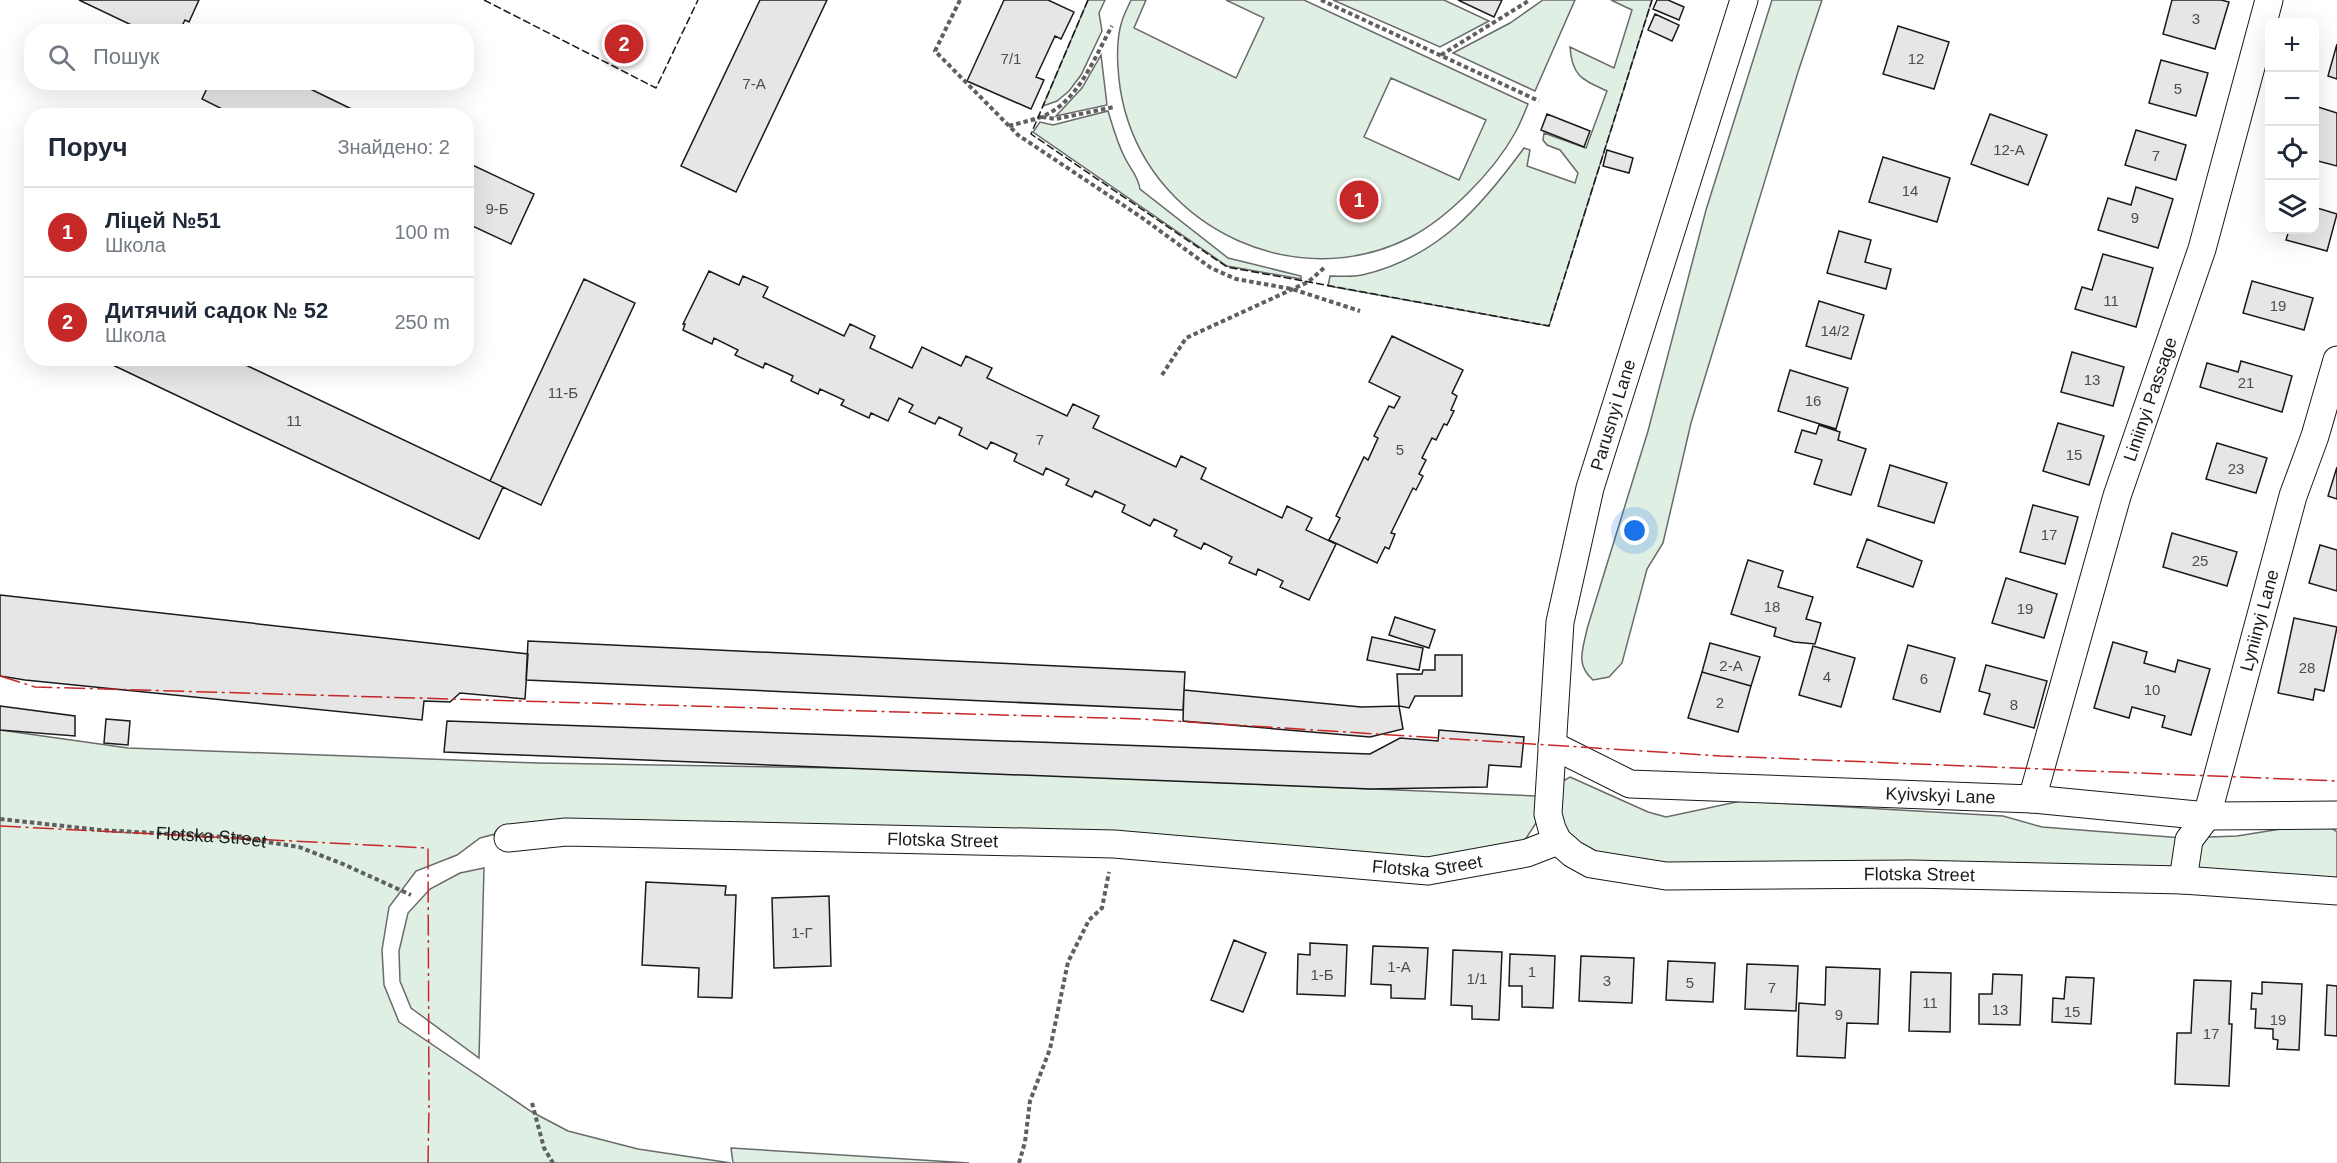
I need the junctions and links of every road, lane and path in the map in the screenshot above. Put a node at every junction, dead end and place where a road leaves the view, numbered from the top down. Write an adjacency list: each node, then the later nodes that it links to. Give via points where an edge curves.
1 (960, 0): 11 (path, via 935,51)
2 (1321, 0): 7 (path)
3 (1530, 0): 7 (path)
4 (1744, 0): 17 (street, Parusnyi Lane, via 1590,488 1560,622)
5 (2269, 0): 18 (street, Liniinyi Passage, via 2202,249 2117,496)
6 (1112, 26): 10 (path, via 1080,82 1062,104)
7 (1440, 55): 8 (path)
8 (1539, 101)
9 (1114, 107): 10 (path, via 1056,120)
10 (1042, 117): 11 (path)
11 (1009, 126): 13 (path, via 1211,268 1236,279)
12 (1324, 268): 13 (path)
13 (1292, 289): 14 (path); 16 (path, via 1186,338)
14 (1360, 311)
15 (2337, 360): 20 (street, Lyniinyi Lane, via 2293,496)
16 (1162, 375)
17 (1552, 745): 18 (street, Kyivskyi Lane, via 1630,784); 23 (street, Parusnyi Lane, via 1548,813)
18 (2032, 799): 20 (street, Kyivskyi Lane)
19 (2337, 815): 20 (street, Kyivskyi Lane)
20 (2207, 816): 25 (street, Lyniinyi Lane, via 2189,840)
21 (0, 819): 27 (path, Flotska Street, via 100,830 242,838 299,847)
22 (508, 838): 24 (street, Flotska Street, via 566,832)
23 (1558, 841): 24 (street, Flotska Street, via 1527,853 1428,871); 25 (street, Flotska Street, via 1591,864 1666,876 1911,874)
24 (1114, 844): 30 (path, via 1102,908 1089,920 1068,962 1050,1049 1030,1101)
25 (2183, 880): 26 (street, Flotska Street)
26 (2337, 891)
27 (411, 895)
28 (532, 1103): 29 (path, via 544,1148)
29 (553, 1163)
30 (1019, 1163)

